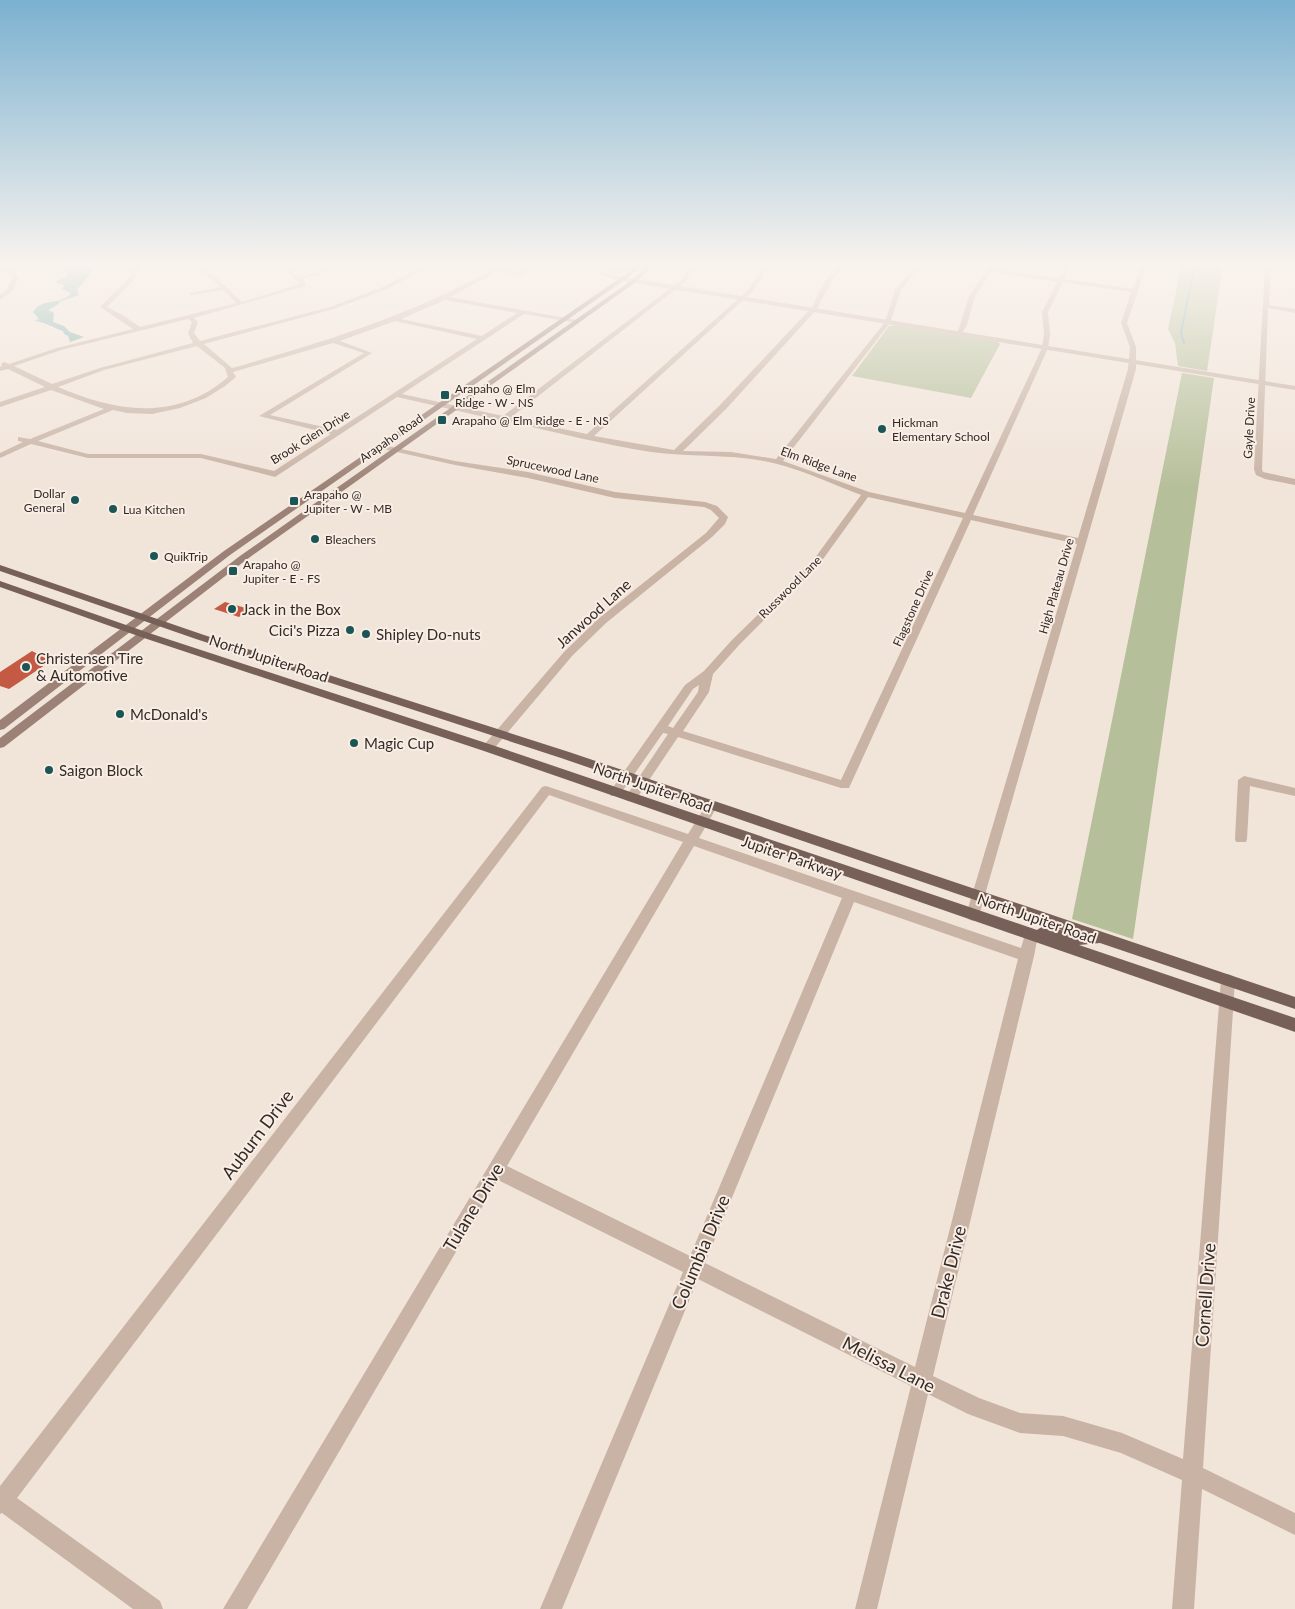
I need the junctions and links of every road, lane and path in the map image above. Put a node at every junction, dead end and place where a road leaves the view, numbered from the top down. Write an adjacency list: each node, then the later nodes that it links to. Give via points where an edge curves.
1 (98, 339): 21 (street)
2 (193, 339): 17 (street)
3 (220, 339): 17 (street)
4 (341, 339): 16 (street)
5 (481, 339): 27 (street, Brook Glen Drive)
6 (535, 339): 29 (main road, Arapaho Road)
7 (552, 339): 31 (main road, Arapaho Road)
8 (607, 339): 32 (street)
9 (696, 339): 36 (street)
10 (785, 339): 42 (street)
11 (874, 339): 44 (street)
12 (990, 339): 18 (street)
13 (1046, 339): 18 (street, Flagstone Drive)
14 (1129, 339): 20 (street, High Plateau Drive)
15 (1263, 339): 24 (street, Gayle Drive)
16 (335, 341): 23 (street); 35 (street, via 369,353 264,416)
17 (199, 345): 23 (street); 25 (street, via 102,369)
18 (1045, 348): 20 (street); 50 (street, Flagstone Drive)
19 (0, 362): 21 (street)
20 (1132, 362): 24 (street); 51 (street, High Plateau Drive)
21 (8, 366): 22 (street); 25 (street)
22 (0, 368)
23 (231, 370): 30 (street, via 229,380 182,406 142,413)
24 (1261, 383): 26 (street); 45 (street, Gayle Drive, via 1259,473)
25 (52, 386): 28 (street); 30 (street)
26 (1295, 388)
27 (396, 395): 29 (street, Elm Ridge Lane); 35 (street, Brook Glen Drive)
28 (0, 405)
29 (439, 406): 31 (street, Elm Ridge Lane); 39 (main road, Arapaho Road)
30 (108, 408): 37 (street); 38 (street)
31 (451, 410): 32 (street, Elm Ridge Lane); 33 (street, Elm Ridge Lane); 41 (main road, Arapaho Road)
32 (505, 418): 33 (street); 34 (street, Elm Ridge Lane)
33 (498, 424): 34 (street, Elm Ridge Lane)
34 (545, 428): 36 (street, Elm Ridge Lane)
35 (338, 433): 38 (street, Brook Glen Drive, via 275,474 201,456 94,456)
36 (588, 437): 42 (street, Elm Ridge Lane)
37 (21, 439): 38 (street, Brook Glen Drive); 40 (street)
38 (30, 442): 43 (street)
39 (382, 446): 41 (street, Sprucewood Lane); 47 (main road, Arapaho Road)
40 (0, 449)
41 (396, 449): 48 (street, Sprucewood Lane, via 615,495 705,506); 49 (main road, Arapaho Road)
42 (676, 454): 44 (street, Elm Ridge Lane, via 731,454)
43 (0, 456)
44 (778, 461): 46 (street, Elm Ridge Lane)
45 (1295, 482)
46 (866, 494): 50 (street, Elm Ridge Lane); 61 (street, Russwood Lane, via 815,564)
47 (291, 510): 49 (main road); 56 (main road, Arapaho Road)
48 (720, 511): 69 (street, Janwood Lane, via 724,517 722,522 575,647)
49 (306, 513): 57 (main road, Arapaho Road)
50 (967, 517): 51 (street, Elm Ridge Lane); 68 (street, Flagstone Drive, via 845,785)
51 (1082, 542): 83 (street, High Plateau Drive)
52 (0, 568): 53 (main road, North Jupiter Road)
53 (46, 583): 55 (main road); 56 (main road, North Jupiter Road)
54 (0, 584): 55 (main road, North Jupiter Road)
55 (30, 594): 58 (main road, North Jupiter Road)
56 (143, 616): 57 (main road, North Jupiter Road); 58 (main road, Arapaho Road)
57 (160, 623): 59 (main road, Arapaho Road); 60 (main road, North Jupiter Road)
58 (128, 628): 59 (main road, North Jupiter Road); 66 (main road, Arapaho Road)
59 (145, 635): 62 (main road, North Jupiter Road); 70 (main road, Arapaho Road)
60 (282, 662): 62 (main road); 63 (main road, North Jupiter Road)
61 (708, 673): 67 (street, Russwood Lane, via 689,688); 68 (street, Russwood Lane, via 703,692)
62 (266, 675): 65 (main road, North Jupiter Road)
63 (358, 687): 64 (main road, North Jupiter Road); 65 (main road)
64 (390, 698): 65 (main road); 69 (main road, North Jupiter Road)
65 (358, 706): 71 (main road, North Jupiter Road)
66 (0, 726)
67 (661, 728): 68 (street, Flagstone Drive); 72 (street, Russwood Lane)
68 (677, 733): 73 (street, Russwood Lane)
69 (500, 734): 71 (street, Janwood Lane); 72 (main road, North Jupiter Road)
70 (0, 744)
71 (488, 748): 76 (main road, North Jupiter Road)
72 (627, 776): 73 (main road, North Jupiter Road); 76 (street, Russwood Lane)
73 (647, 777): 77 (street, Russwood Lane); 78 (main road, North Jupiter Road)
74 (546, 790): 80 (street, Jupiter Parkway); 96 (street, Auburn Drive)
75 (1295, 792): 81 (street, via 1244,780)
76 (615, 793): 77 (main road, North Jupiter Road)
77 (631, 798): 79 (main road, North Jupiter Road)
78 (712, 805): 79 (street, Tulane Drive); 83 (main road, North Jupiter Road)
79 (702, 822): 80 (street, Tulane Drive); 84 (main road, North Jupiter Road)
80 (692, 839): 82 (street, Jupiter Parkway); 92 (street, Tulane Drive)
81 (1241, 839)
82 (850, 894): 87 (street, Jupiter Parkway); 93 (street, Columbia Drive)
83 (979, 896): 84 (street, High Plateau Drive); 86 (main road, North Jupiter Road)
84 (973, 915): 85 (main road, North Jupiter Road)
85 (1031, 935): 86 (main road, via 1042,932 1078,939); 87 (street, Drake Drive); 89 (main road, North Jupiter Road)
86 (1105, 938): 88 (main road, North Jupiter Road)
87 (1026, 956): 94 (street, Drake Drive)
88 (1228, 980): 89 (street, Cornell Drive); 90 (main road, North Jupiter Road)
89 (1227, 1002): 91 (main road, North Jupiter Road); 95 (street, Cornell Drive)
90 (1295, 1003)
91 (1295, 1025)
92 (495, 1169): 93 (street, Melissa Lane); 99 (street, Tulane Drive)
93 (694, 1267): 94 (street, Melissa Lane); 100 (street, Columbia Drive)
94 (922, 1380): 95 (street, Melissa Lane, via 974,1407 1011,1420 1063,1426 1122,1443); 101 (street, Drake Drive)
95 (1191, 1473): 97 (street, Melissa Lane); 102 (street, Cornell Drive)
96 (1, 1500): 98 (street)
97 (1295, 1524)
98 (152, 1609)
99 (234, 1609)
100 (551, 1609)
101 (866, 1609)
102 (1183, 1609)

